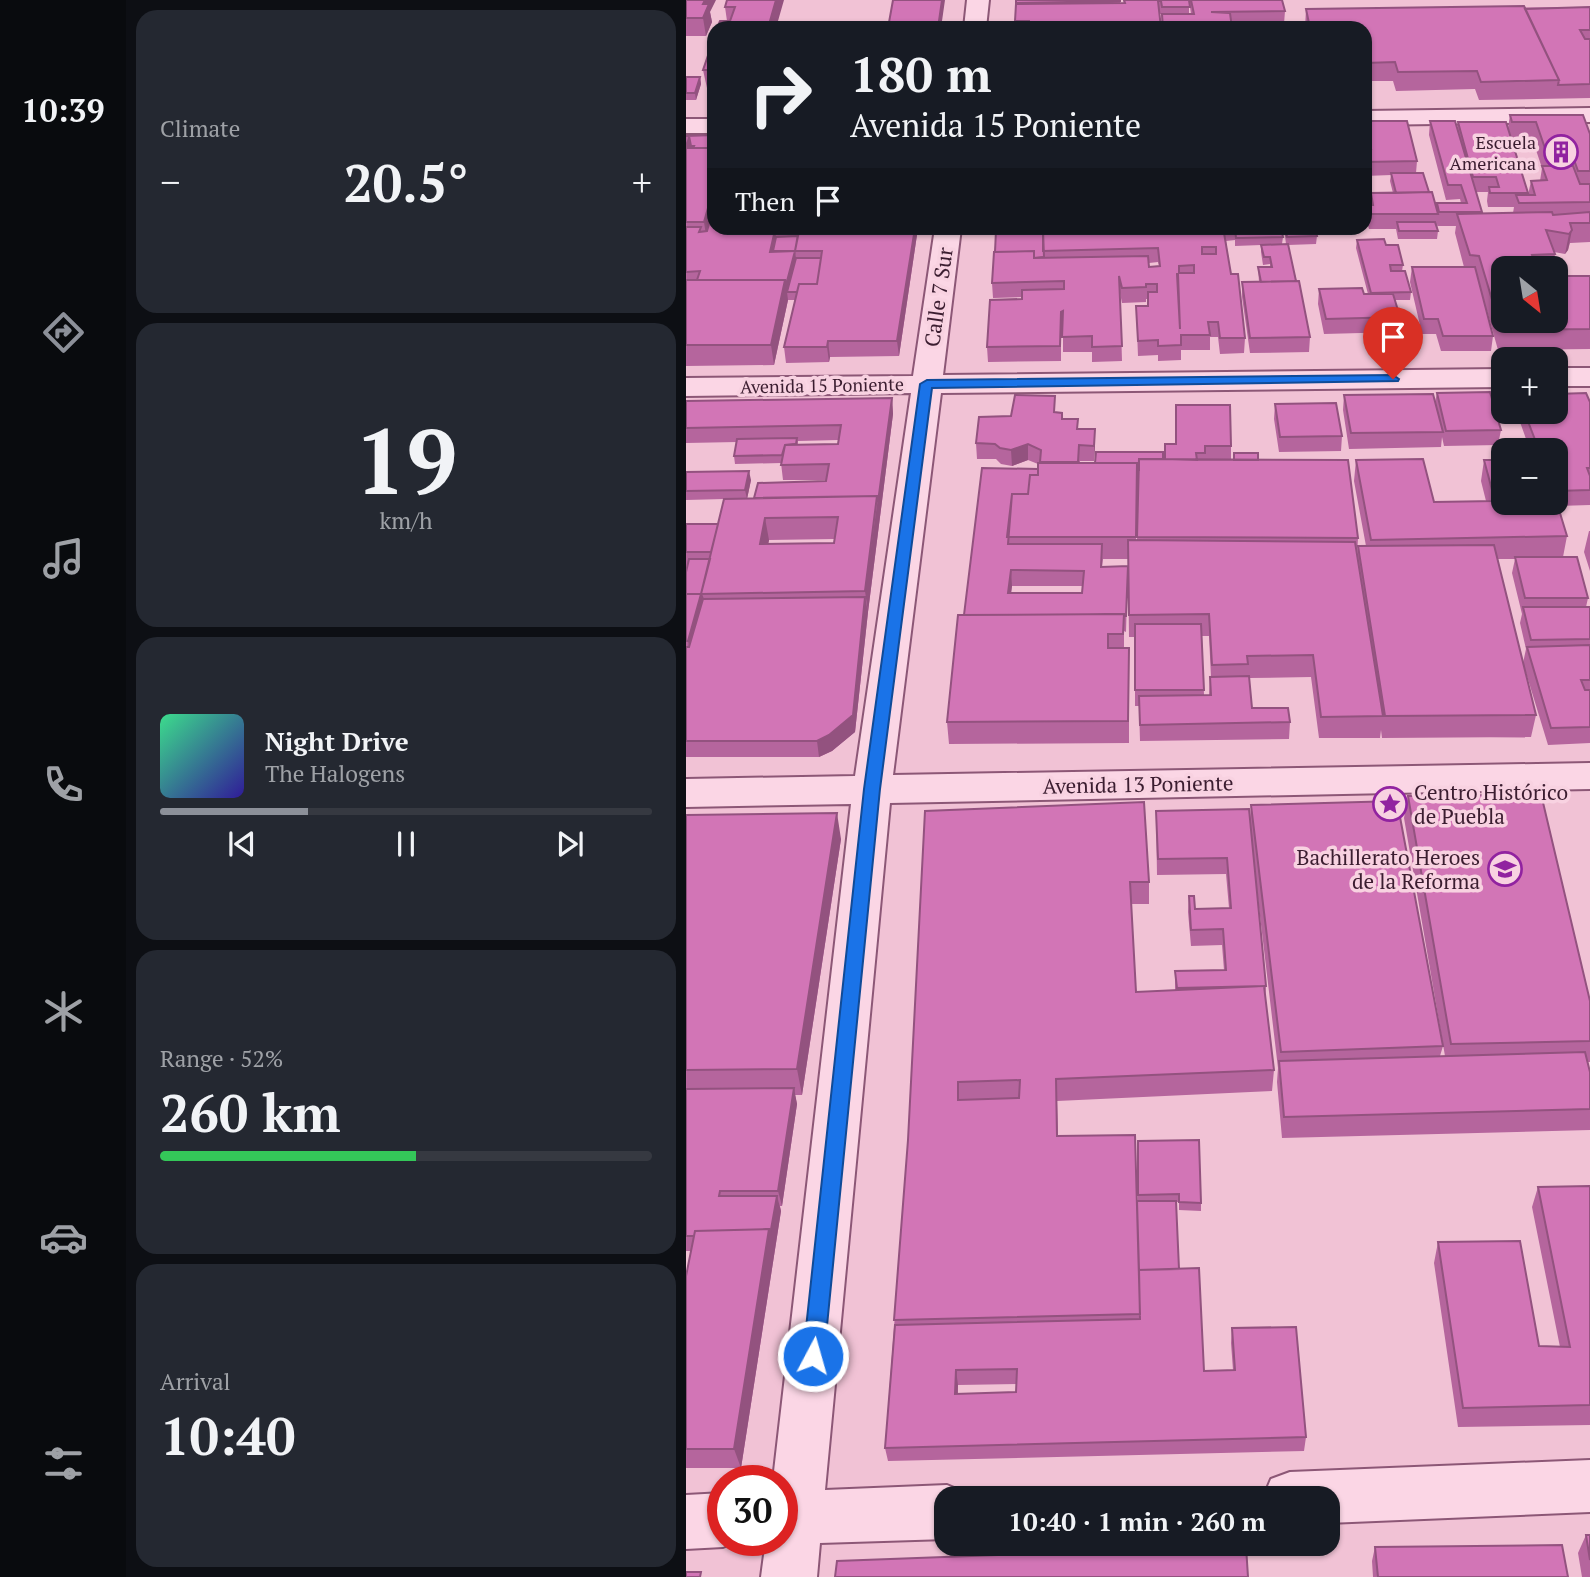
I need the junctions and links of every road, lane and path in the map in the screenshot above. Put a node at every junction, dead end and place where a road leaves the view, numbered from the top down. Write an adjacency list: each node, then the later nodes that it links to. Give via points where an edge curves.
1 (978, 0): 2 (street)
2 (976, 21)
3 (1590, 116): 4 (street)
4 (1372, 118)
5 (707, 126): 6 (street)
6 (686, 127)
7 (947, 235): 11 (street, Calle 7 Sur)
8 (1568, 377): 9 (street)
9 (1590, 377)
10 (1491, 378): 11 (street, Avenida 15 Poniente)
11 (927, 384): 12 (street, Avenida 15 Poniente); 14 (street, Calle 7 Sur)
12 (686, 387)
13 (1590, 776): 14 (street, Avenida 13 Poniente)
14 (872, 789): 15 (street, Avenida 13 Poniente); 16 (street, Calle 7 Sur)
15 (686, 793)
16 (796, 1465)
17 (1590, 1486): 18 (street)
18 (1340, 1496)
19 (934, 1512): 20 (street)
20 (798, 1518)
21 (707, 1521): 22 (street)
22 (686, 1522)
23 (789, 1556): 24 (street, Calle 7 Sur)
24 (789, 1577)

